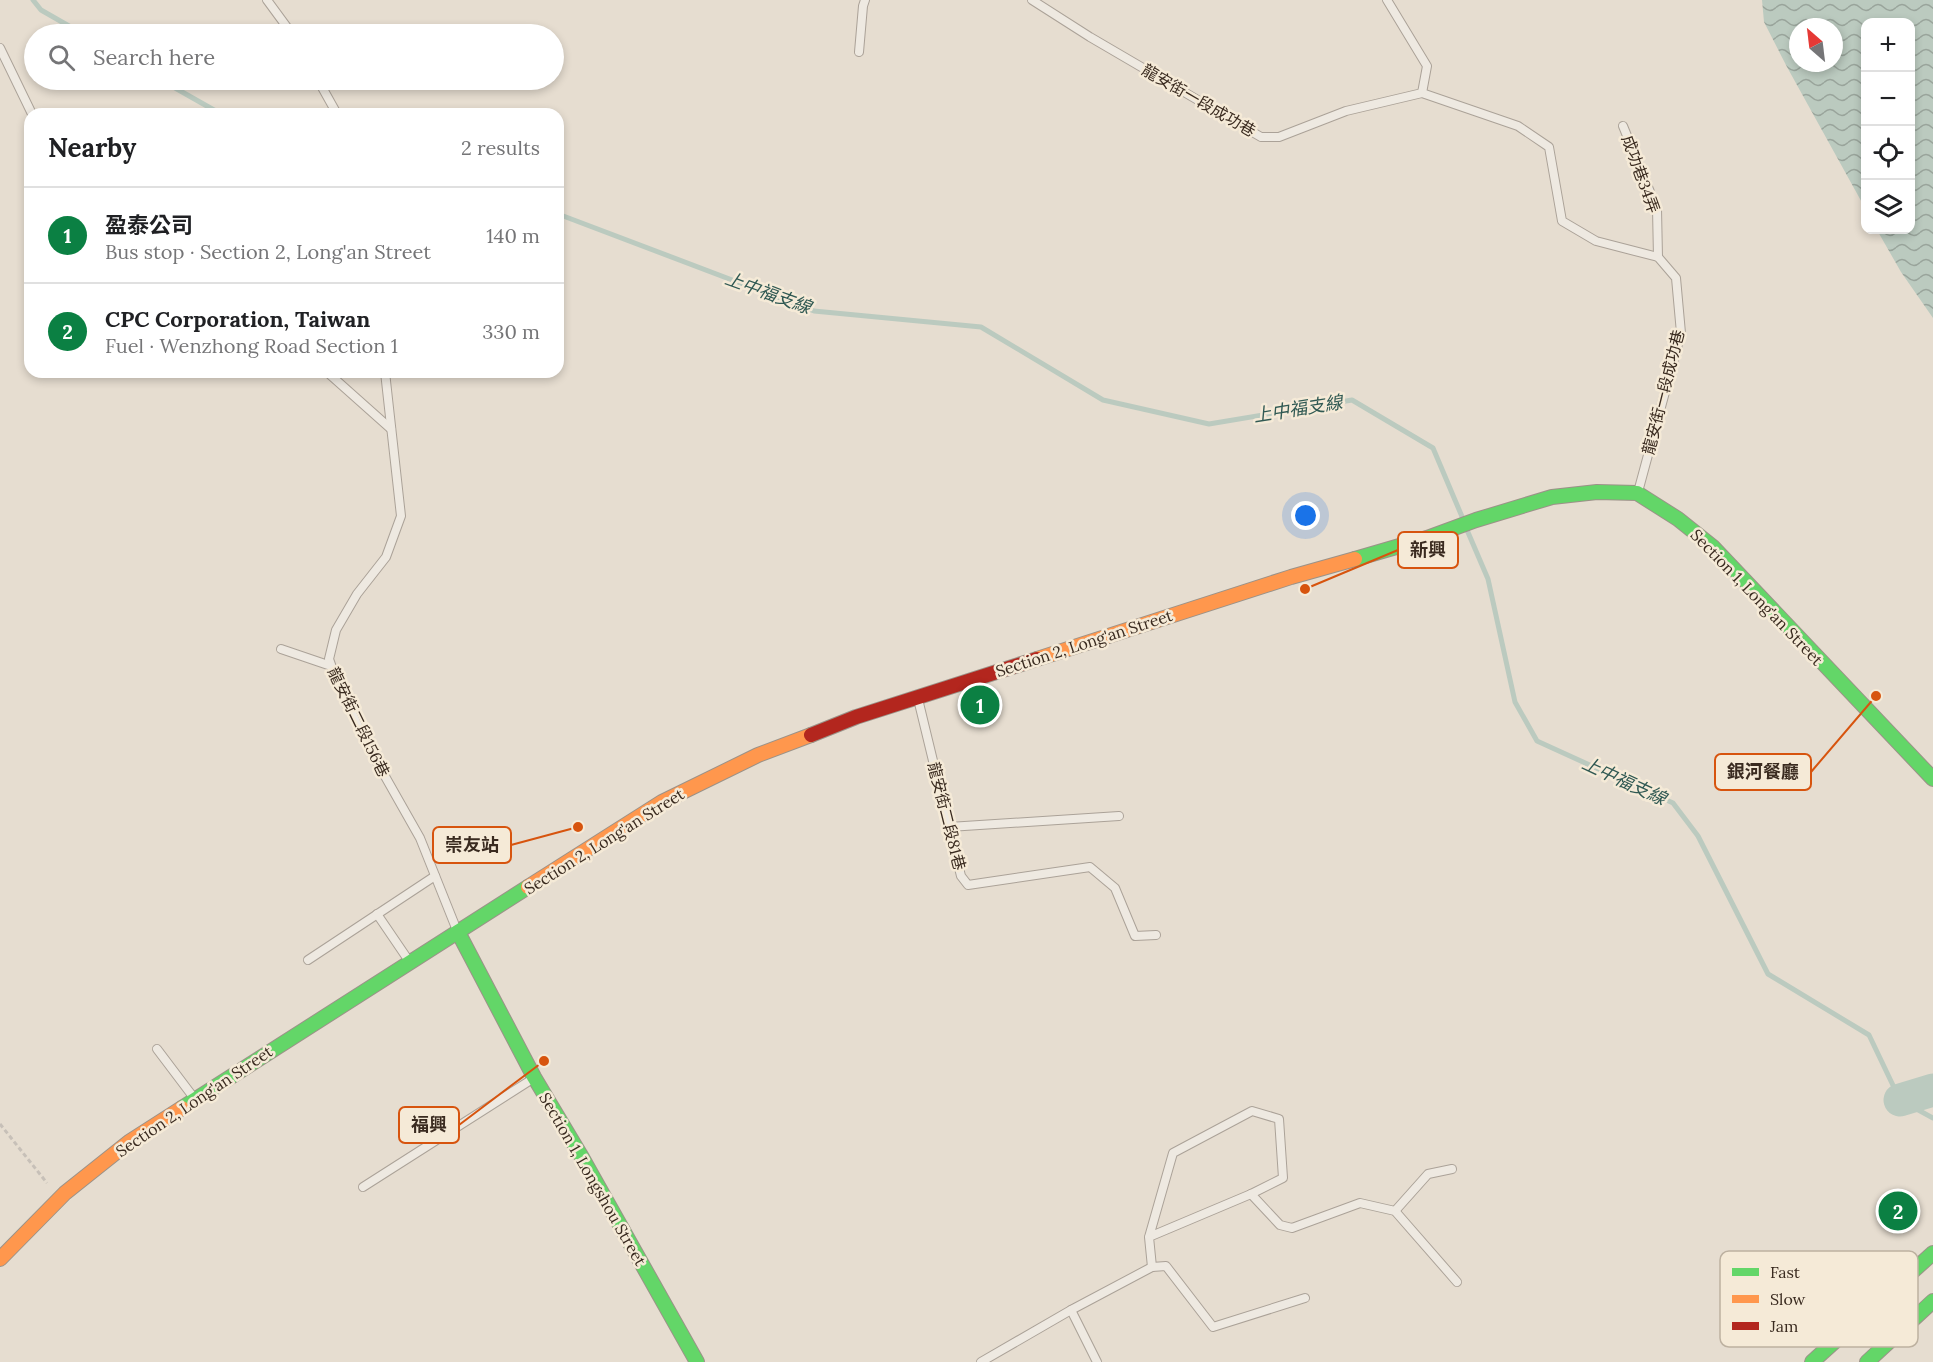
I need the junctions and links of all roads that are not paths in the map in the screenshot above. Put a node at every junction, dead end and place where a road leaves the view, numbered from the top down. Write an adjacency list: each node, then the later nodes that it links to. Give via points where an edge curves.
1 (267, 0): 5 (lane)
2 (865, 0): 7 (lane)
3 (1032, 0): 9 (lane, 龍安街一段成功巷, via 1261,137 1279,137 1346,111)
4 (1387, 0): 9 (lane, via 1427,66)
5 (285, 24)
6 (0, 48): 10 (lane)
7 (859, 52)
8 (324, 90): 11 (lane)
9 (1422, 93): 13 (lane, via 1518,126 1549,147 1562,221 1596,241)
10 (29, 108)
11 (334, 108)
12 (1623, 126): 13 (lane, 成功巷34弄, via 1657,209)
13 (1658, 257): 17 (lane, 龍安街一段成功巷, via 1676,278 1681,333)
14 (334, 378): 16 (lane)
15 (386, 378): 16 (lane, 龍安街二段156巷)
16 (391, 429): 19 (lane, 龍安街二段156巷, via 401,516 386,557 357,594 336,630)
17 (1637, 493): 20 (street, Section 2, Long'an Street, via 1552,497); 21 (street, Section 1, Long'an Street, via 1713,547)
18 (281, 649): 19 (lane)
19 (331, 666): 24 (lane, 龍安街二段156巷, via 364,741 420,838)
20 (918, 697): 23 (lane, 龍安街二段81巷); 26 (street, Section 2, Long'an Street, via 758,755 662,802)
21 (1933, 779)
22 (1119, 816): 23 (lane)
23 (949, 827): 27 (lane, 龍安街二段81巷, via 961,876 968,885 1089,867 1115,888 1135,936)
24 (435, 876): 25 (lane); 26 (lane, 龍安街二段156巷)
25 (377, 914): 28 (lane); 29 (lane)
26 (458, 932): 29 (street, Section 2, Long'an Street); 31 (street, Section 1, Longshou Street)
27 (1156, 935)
28 (308, 960)
29 (409, 962): 32 (street, Section 2, Long'an Street)
30 (157, 1049): 32 (lane)
31 (534, 1077): 34 (lane); 49 (street, Section 1, Longshou Street)
32 (195, 1099): 39 (street, Section 2, Long'an Street, via 129,1142 60,1198)
33 (1452, 1169): 36 (lane, via 1428,1174)
34 (363, 1187)
35 (1251, 1194): 36 (lane, via 1280,1225 1292,1228 1360,1203); 37 (lane); 37 (lane, via 1283,1178 1280,1119 1252,1111 1173,1153)
36 (1395, 1211): 42 (lane)
37 (1149, 1237): 40 (lane)
38 (1933, 1253): 41 (street)
39 (0, 1259)
40 (1152, 1267): 43 (lane, via 1166,1266 1213,1327); 45 (lane)
41 (1918, 1267)
42 (1457, 1282)
43 (1305, 1298)
44 (1933, 1301): 46 (street)
45 (1071, 1311): 50 (lane); 51 (lane)
46 (1918, 1316)
47 (1829, 1347): 52 (street)
48 (1888, 1347): 53 (street)
49 (697, 1362)
50 (981, 1362)
51 (1097, 1362)
52 (1812, 1362)
53 (1867, 1362)

